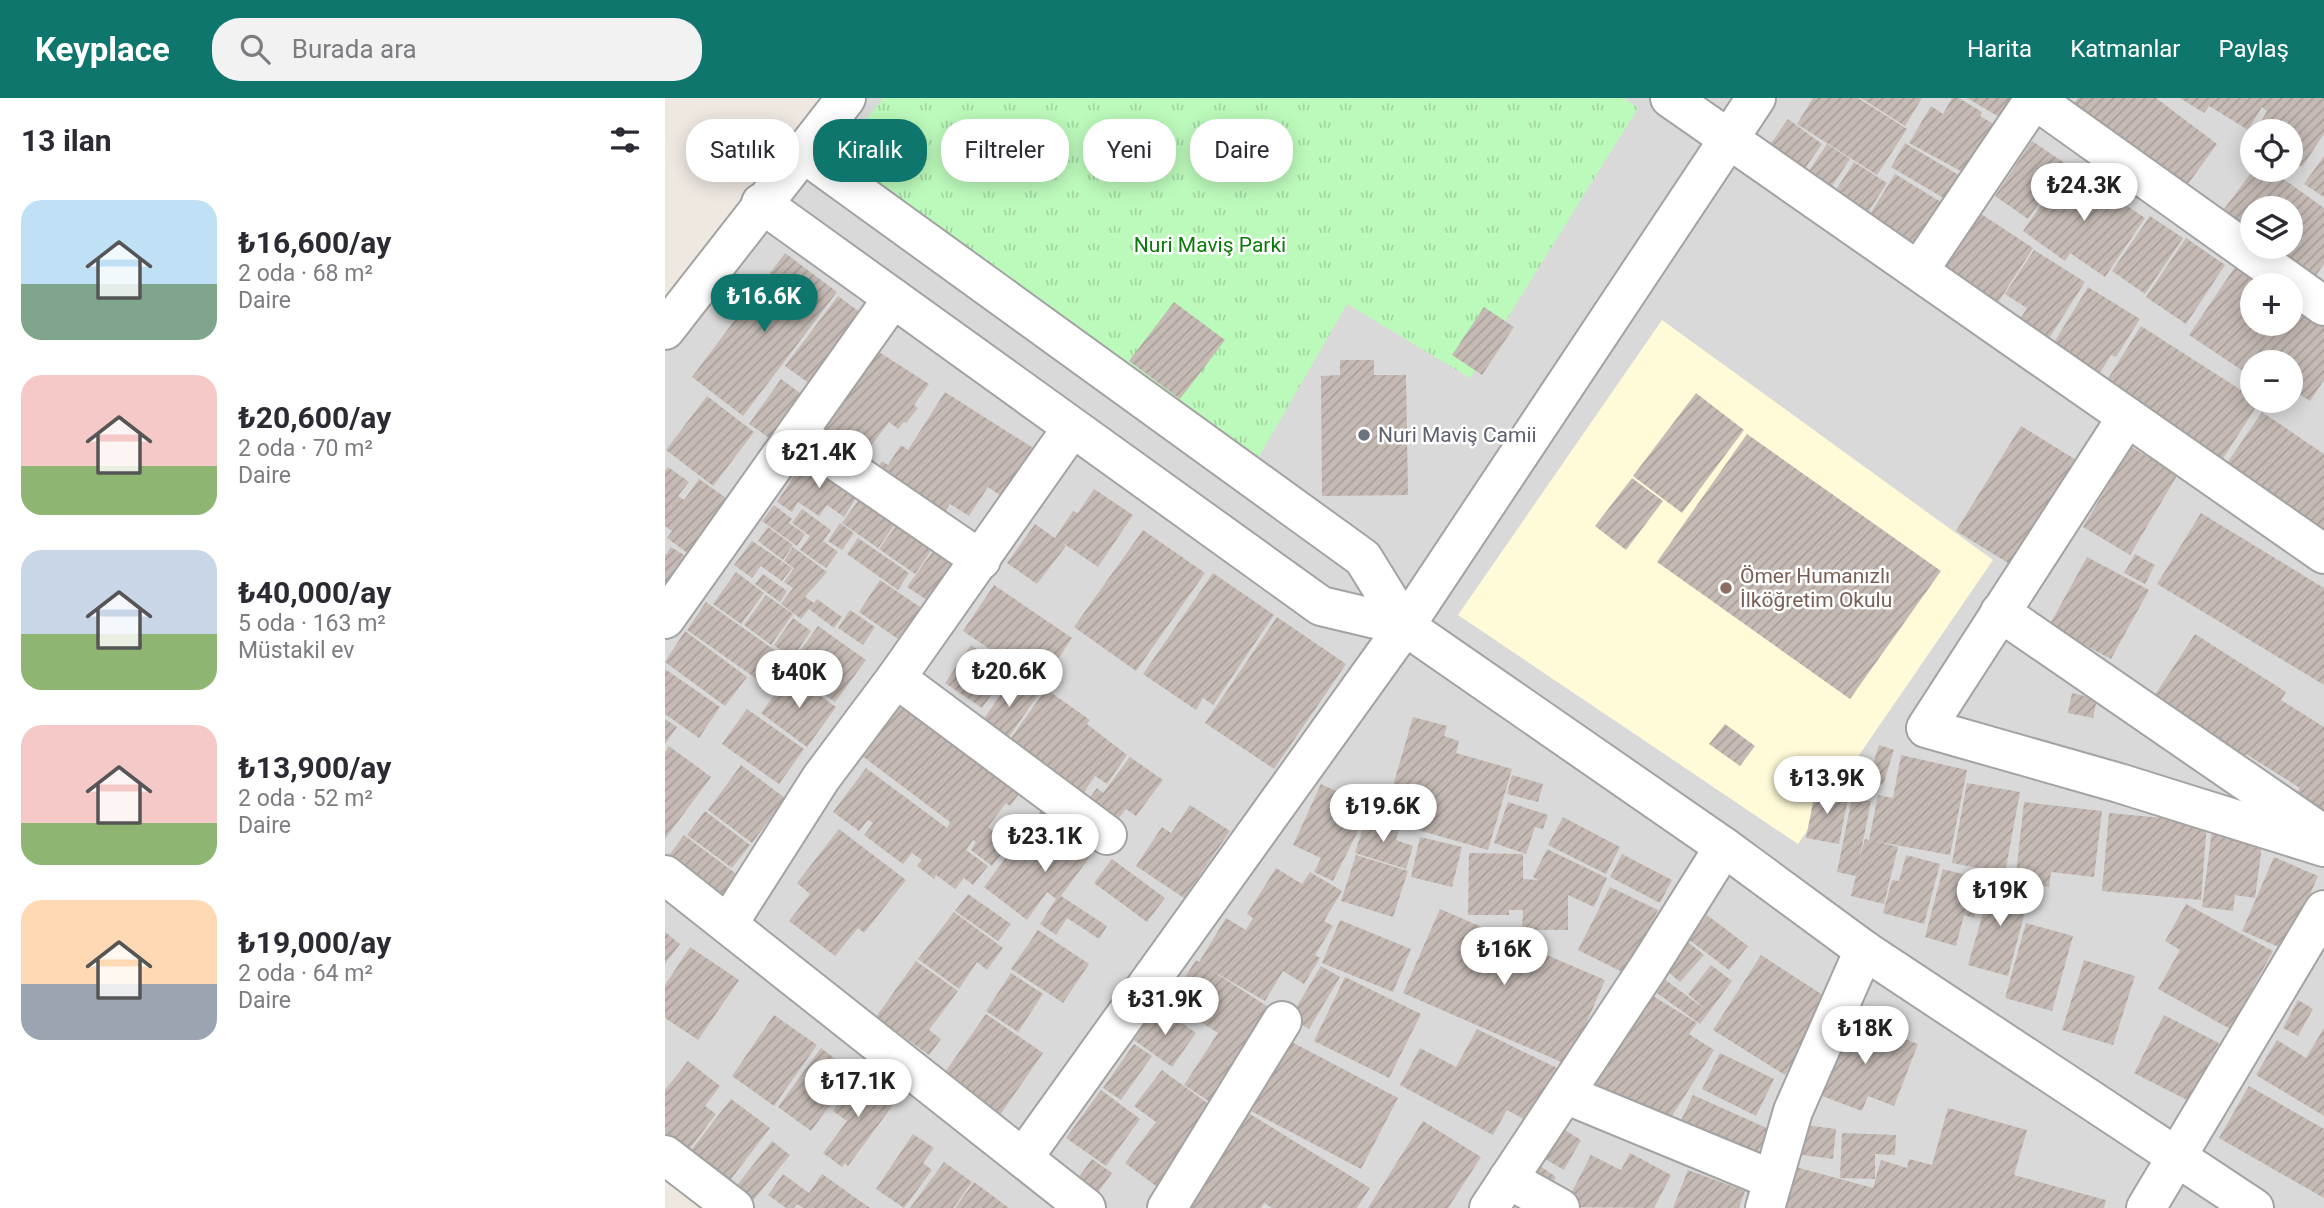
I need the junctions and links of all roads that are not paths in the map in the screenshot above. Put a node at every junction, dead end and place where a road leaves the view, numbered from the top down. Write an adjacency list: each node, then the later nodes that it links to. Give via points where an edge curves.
1 (846, 98): 6 (street)
2 (1670, 98): 5 (street)
3 (1756, 98): 5 (street)
4 (2034, 98): 8 (street); 10 (street)
5 (1728, 139): 8 (street); 19 (street)
6 (802, 152): 7 (street); 19 (street, via 1363,558)
7 (761, 203): 9 (street); 11 (street)
8 (1919, 270): 12 (street)
9 (893, 298): 13 (street); 14 (street)
10 (2324, 306)
11 (665, 330)
12 (2127, 417): 15 (street); 17 (street)
13 (1072, 428): 16 (street); 19 (street, via 1321,606)
14 (797, 434): 16 (street); 18 (street)
15 (2324, 554)
16 (981, 560): 20 (street)
17 (2000, 612): 22 (street); 24 (street, via 1926,728)
18 (665, 619)
19 (1405, 626): 23 (street); 33 (street)
20 (896, 678): 21 (street); 27 (street, via 821,778)
21 (1107, 835)
22 (2324, 835)
23 (1724, 847): 28 (street); 30 (street)
24 (2324, 847)
25 (665, 875): 27 (street)
26 (2324, 910): 32 (street)
27 (728, 924): 33 (street)
28 (1864, 950): 32 (street); 35 (street, via 1793,1111)
29 (1282, 1021): 38 (street)
30 (1565, 1094): 34 (street); 35 (street)
31 (665, 1154): 36 (street)
32 (2179, 1155): 40 (street); 41 (street)
33 (1023, 1158): 37 (street)
34 (1499, 1194): 39 (street)
35 (1768, 1194)
36 (734, 1208)
37 (1086, 1208)
38 (1167, 1208)
39 (1560, 1208)
40 (2146, 1208)
41 (2254, 1208)

